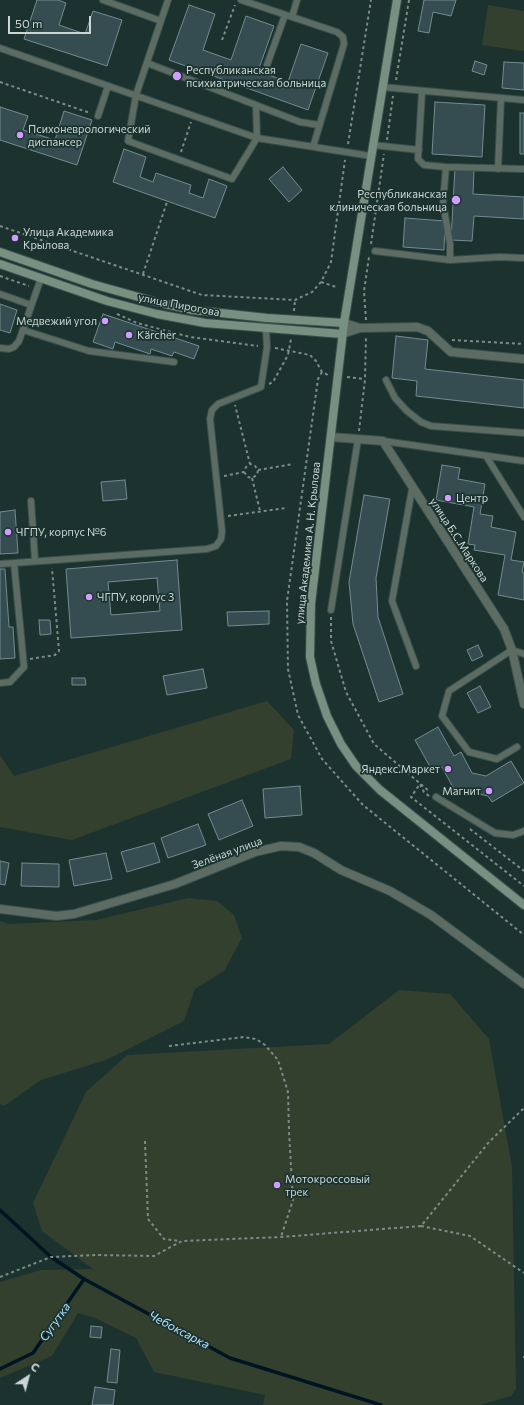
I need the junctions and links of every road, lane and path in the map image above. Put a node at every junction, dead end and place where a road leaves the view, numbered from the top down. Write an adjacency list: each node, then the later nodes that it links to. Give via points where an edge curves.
1 (103, 0): 11 (lane)
2 (168, 0): 11 (lane)
3 (236, 0): 12 (path)
4 (241, 0): 9 (lane)
5 (297, 0): 10 (lane)
6 (371, 0): 34 (path)
7 (397, 0): 19 (main road, улица Академика А. Н. Крылова)
8 (409, 0): 17 (path)
9 (285, 15): 10 (lane); 15 (lane)
10 (292, 17): 28 (lane, via 337,32 343,37 344,44)
11 (161, 21): 14 (lane)
12 (222, 40)
13 (0, 48): 18 (lane)
14 (147, 63): 22 (lane); 25 (lane)
15 (268, 65)
16 (0, 82): 26 (path)
17 (395, 85)
18 (108, 86): 22 (lane); 26 (lane)
19 (382, 87): 20 (lane); 31 (main road, улица Академика А. Н. Крылова)
20 (422, 91): 23 (lane); 33 (lane)
21 (394, 93): 30 (path)
22 (136, 95): 27 (lane); 38 (lane, via 128,141)
23 (500, 98): 24 (lane); 40 (lane)
24 (524, 100)
25 (256, 105): 28 (lane, via 300,122); 29 (lane)
26 (98, 116)
27 (194, 116): 29 (lane); 38 (path)
28 (319, 125): 32 (lane)
29 (257, 138): 32 (lane); 38 (lane, via 232,179)
30 (386, 143)
31 (372, 145): 33 (lane); 37 (main road, улица Академика А. Н. Крылова)
32 (313, 147): 37 (lane)
33 (419, 150): 39 (lane, via 418,159 424,165)
34 (347, 151)
35 (385, 152): 44 (path)
36 (346, 155): 54 (path, via 331,262)
37 (371, 156): 61 (main road, улица Академика А. Н. Крылова)
38 (179, 160)
39 (446, 167): 40 (lane); 48 (lane, via 443,203)
40 (498, 169): 41 (lane)
41 (524, 169)
42 (167, 202): 51 (path)
43 (0, 226): 51 (path)
44 (371, 244)
45 (0, 252): 50 (main road, улица Пирогова)
46 (372, 252): 48 (lane); 62 (path, via 364,290)
47 (524, 258): 48 (lane)
48 (450, 260)
49 (0, 264): 53 (main road, улица Пирогова)
50 (44, 268): 53 (main road); 61 (main road, улица Пирогова, via 130,295 193,310)
51 (143, 275): 58 (path, via 202,295)
52 (0, 276): 55 (path)
53 (41, 278): 59 (lane); 63 (main road, улица Пирогова, via 107,301 157,314 205,323)
54 (321, 282): 56 (path); 58 (path, via 312,292)
55 (32, 287)
56 (336, 287)
57 (0, 294): 59 (lane)
58 (295, 300): 60 (path)
59 (31, 305): 64 (lane)
60 (294, 313)
61 (344, 323): 62 (street, улица Пирогова); 65 (main road, улица Академика А. Н. Крылова)
62 (364, 328): 65 (street, улица Пирогова); 67 (street, улица Пирогова, via 417,327 428,331); 77 (path)
63 (266, 329): 65 (main road, улица Пирогова); 79 (lane, via 267,347)
64 (23, 330): 70 (lane, via 14,347); 73 (lane, via 89,351)
65 (342, 334): 83 (main road, улица Академика А. Н. Крылова)
66 (291, 337): 71 (path)
67 (437, 340): 68 (path); 72 (street, улица Пирогова, via 451,352 460,354)
68 (524, 344)
69 (269, 347): 71 (path)
70 (0, 348)
71 (289, 350): 74 (path, via 310,356); 79 (path, via 273,382)
72 (524, 359)
73 (174, 362)
74 (322, 372): 75 (path); 117 (path, via 318,379 288,601 288,669 298,715 322,759 363,805)
75 (328, 375)
76 (347, 377): 77 (path)
77 (365, 379): 82 (path)
78 (386, 380): 81 (lane, via 395,398 407,412 431,426)
79 (260, 387): 80 (lane)
80 (233, 398): 87 (path); 91 (lane, via 218,404 212,410 210,419)
81 (524, 433)
82 (358, 436): 83 (street); 84 (street); 103 (lane)
83 (331, 437): 115 (main road, улица Академика А. Н. Крылова, via 309,630 310,658 327,716 356,766 380,790)
84 (383, 441): 85 (lane); 93 (street, улица Б.С.Маркова)
85 (486, 456): 86 (lane); 98 (lane)
86 (524, 460)
87 (250, 464): 89 (path); 90 (path)
88 (292, 464): 89 (path)
89 (258, 470): 92 (path, via 257,475)
90 (244, 472): 91 (path); 92 (path)
91 (216, 478): 97 (lane)
92 (252, 478): 96 (path)
93 (412, 489): 104 (street, улица Б.С.Маркова, via 504,629); 107 (lane, via 392,600)
94 (31, 501): 100 (lane)
95 (286, 508): 96 (path)
96 (260, 511): 97 (path)
97 (220, 517): 99 (lane, via 220,539 216,546 207,549)
98 (524, 517)
99 (51, 559): 100 (lane); 106 (path, via 59,651 55,655)
100 (35, 560): 101 (lane)
101 (14, 563): 102 (lane); 106 (lane)
102 (0, 564)
103 (331, 610): 111 (path, via 331,641 346,692 374,744)
104 (512, 650): 105 (lane); 109 (street, улица Б.С.Маркова); 110 (lane, via 449,691 442,716 470,752 496,759)
105 (524, 654)
106 (23, 660): 108 (lane, via 24,667 10,682)
107 (416, 666)
108 (0, 683)
109 (524, 704)
110 (518, 747)
111 (420, 784): 112 (path); 114 (path, via 411,797)
112 (436, 797): 113 (lane, via 495,833 513,835)
113 (524, 831)
114 (524, 886)
115 (524, 905)
116 (0, 908): 118 (street, Зелёная улица, via 56,916 74,914 175,884 255,852 282,846 298,848 314,853 341,870 390,891 431,915)
117 (524, 935)
118 (524, 984)
119 (169, 1046): 123 (path, via 244,1037 265,1044 278,1060 288,1092 293,1200)
120 (524, 1108): 122 (path, via 489,1142)
121 (145, 1141): 124 (path, via 148,1219 164,1239)
122 (421, 1226): 123 (path); 125 (path, via 470,1236)
123 (281, 1237): 124 (path)
124 (182, 1241): 126 (path, via 154,1256 94,1255 52,1258)
125 (524, 1273)
126 (0, 1277)

